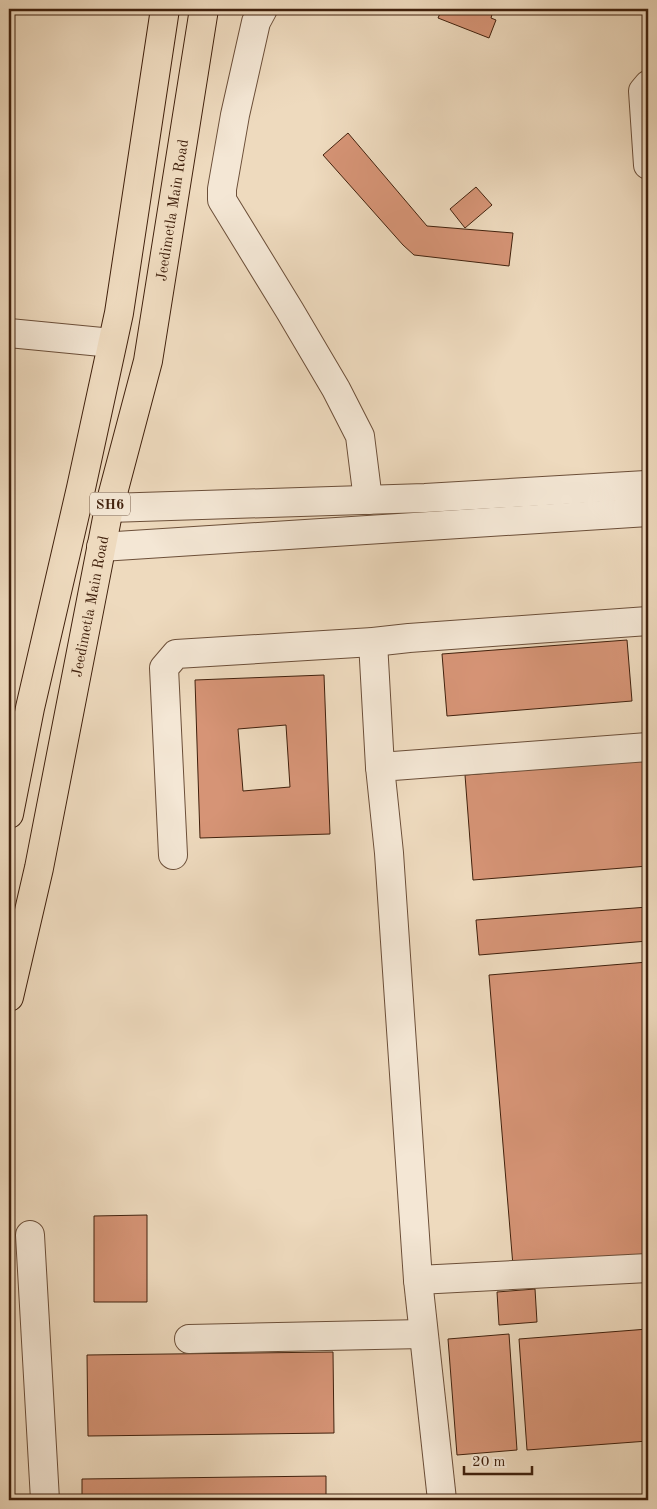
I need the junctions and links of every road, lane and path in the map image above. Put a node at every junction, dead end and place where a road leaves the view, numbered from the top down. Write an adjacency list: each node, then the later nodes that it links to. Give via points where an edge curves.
1 (164, 9): 7 (main road, SH6)
2 (204, 9): 10 (main road, Jeedimetla Main Road / SH6, via 148,361)
3 (263, 9): 9 (lane, via 256,22 235,115 222,200 336,389 360,436)
4 (648, 85): 5 (lane, via 643,91)
5 (648, 165)
6 (9, 333): 7 (lane)
7 (112, 343): 17 (main road, SH6)
8 (647, 483): 9 (lane); 11 (lane, via 645,499)
9 (368, 500): 10 (lane)
10 (109, 508): 12 (main road, Jeedimetla Main Road / SH6)
11 (648, 512): 12 (lane)
12 (101, 547): 19 (main road, Jeedimetla Main Road / SH6, via 38,868)
13 (648, 621): 14 (lane)
14 (373, 642): 16 (lane); 18 (lane, via 176,654 164,668)
15 (648, 747): 16 (lane)
16 (380, 767): 22 (lane)
17 (9, 814)
18 (173, 855)
19 (9, 997)
20 (30, 1235): 25 (lane)
21 (648, 1268): 22 (lane)
22 (418, 1280): 23 (lane)
23 (423, 1334): 24 (lane); 26 (lane)
24 (190, 1339)
25 (45, 1500)
26 (442, 1500)

